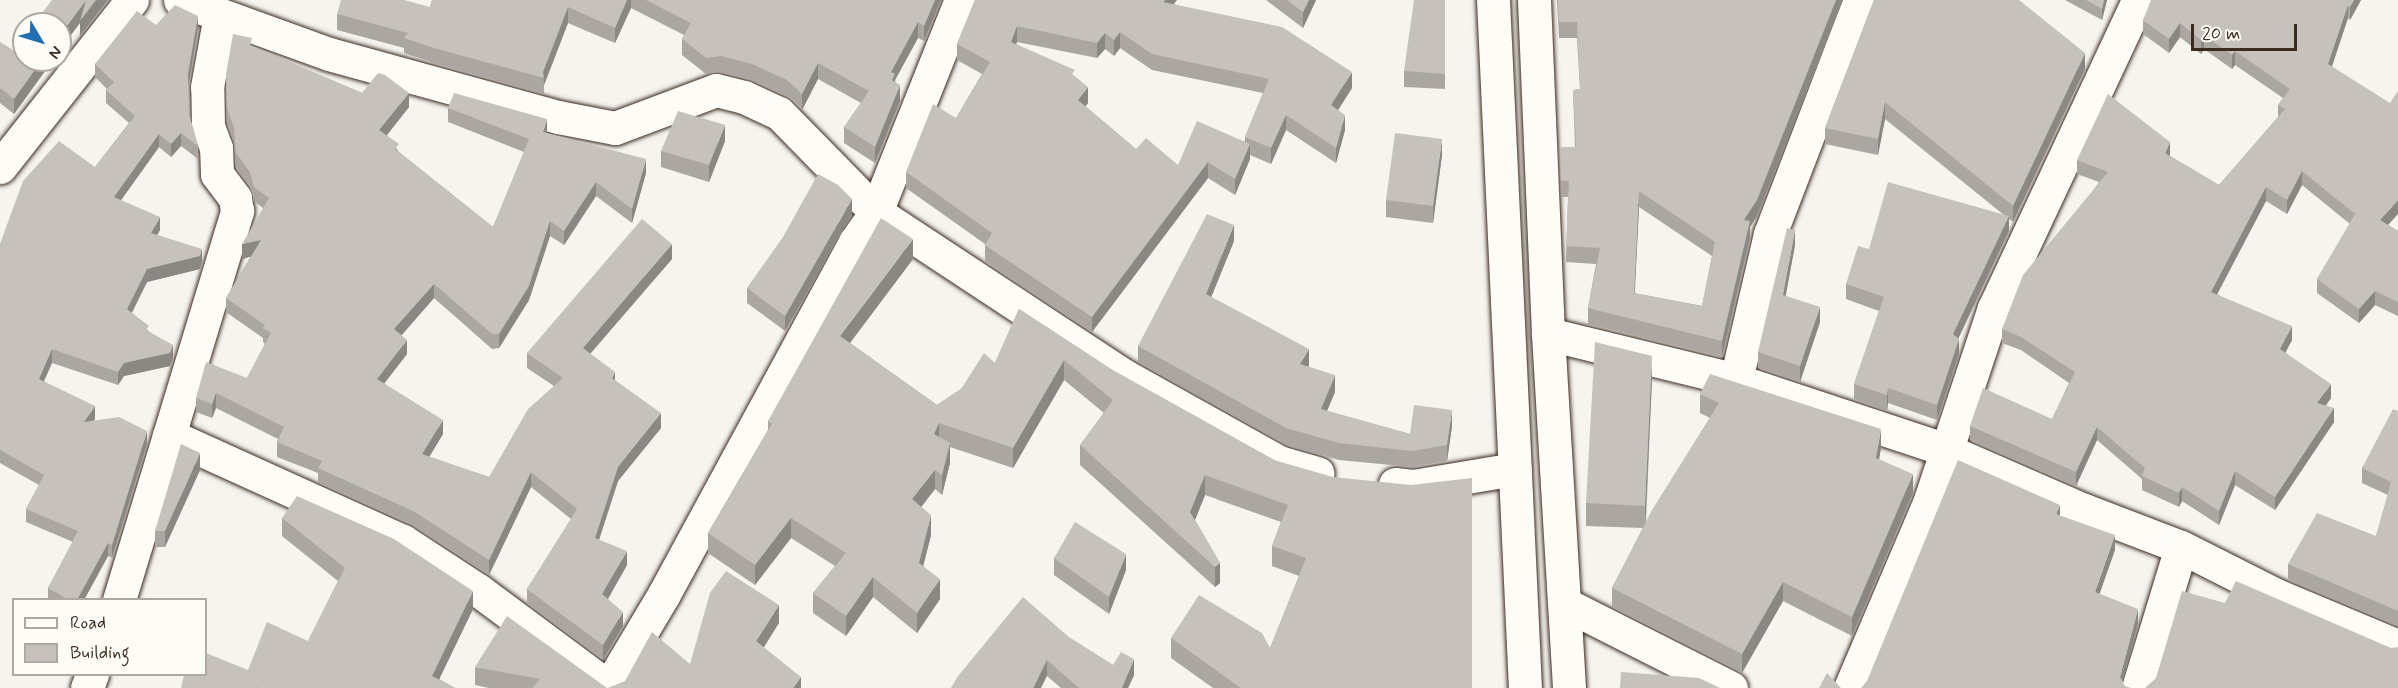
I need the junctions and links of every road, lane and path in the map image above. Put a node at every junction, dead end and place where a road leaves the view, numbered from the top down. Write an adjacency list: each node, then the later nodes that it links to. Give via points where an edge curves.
1 (132, 0): 9 (street)
2 (180, 0): 8 (street)
3 (961, 0): 10 (street)
4 (1493, 0): 15 (street)
5 (1534, 0): 11 (street)
6 (1860, 0): 12 (street, via 1770,234)
7 (2138, 0): 14 (street, via 1994,308)
8 (220, 15): 10 (street, via 329,54 558,117 615,128 716,90 744,97 779,113); 13 (street, via 207,87 208,126 216,148 217,174 235,198 237,211)
9 (0, 167)
10 (876, 212): 15 (street, via 1123,375 1279,462 1357,481 1413,486); 20 (street, via 855,242)
11 (1548, 334): 12 (street); 18 (street)
12 (1736, 380): 14 (street)
13 (169, 435): 17 (street); 20 (street, via 403,541 478,590)
14 (1946, 450): 16 (street); 24 (street, via 1930,500)
15 (1515, 469): 21 (street)
16 (2181, 547): 19 (street, via 2276,595); 25 (street)
17 (120, 598)
18 (1565, 604): 22 (street); 23 (street)
19 (2398, 646)
20 (609, 688)
21 (1525, 688)
22 (1569, 688)
23 (1731, 688)
24 (1850, 688)
25 (2138, 688)

